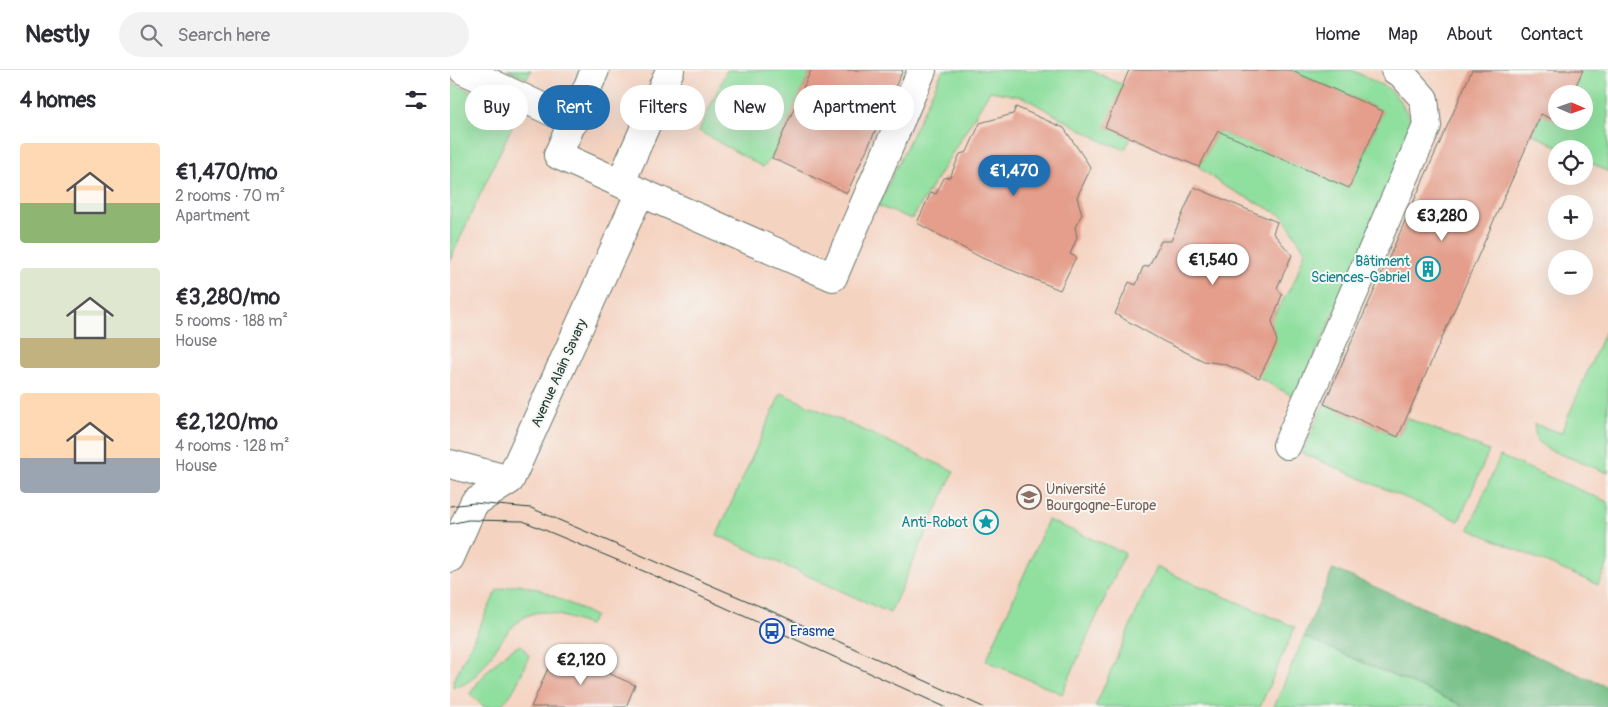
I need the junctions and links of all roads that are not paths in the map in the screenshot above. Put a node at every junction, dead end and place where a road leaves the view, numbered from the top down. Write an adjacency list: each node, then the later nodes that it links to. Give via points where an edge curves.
1 (463, 70): 7 (lane)
2 (595, 70): 6 (lane)
3 (670, 70): 9 (lane, Avenue Alain Savary)
4 (922, 70): 9 (lane, via 833,277)
5 (1396, 70): 10 (lane, via 1424,99 1427,126)
6 (589, 85)
7 (538, 105)
8 (570, 130): 9 (lane, via 558,155)
9 (631, 188): 12 (lane, Avenue Alain Savary)
10 (1287, 445)
11 (450, 464): 12 (lane)
12 (510, 480): 13 (lane, via 474,503)
13 (450, 558)

